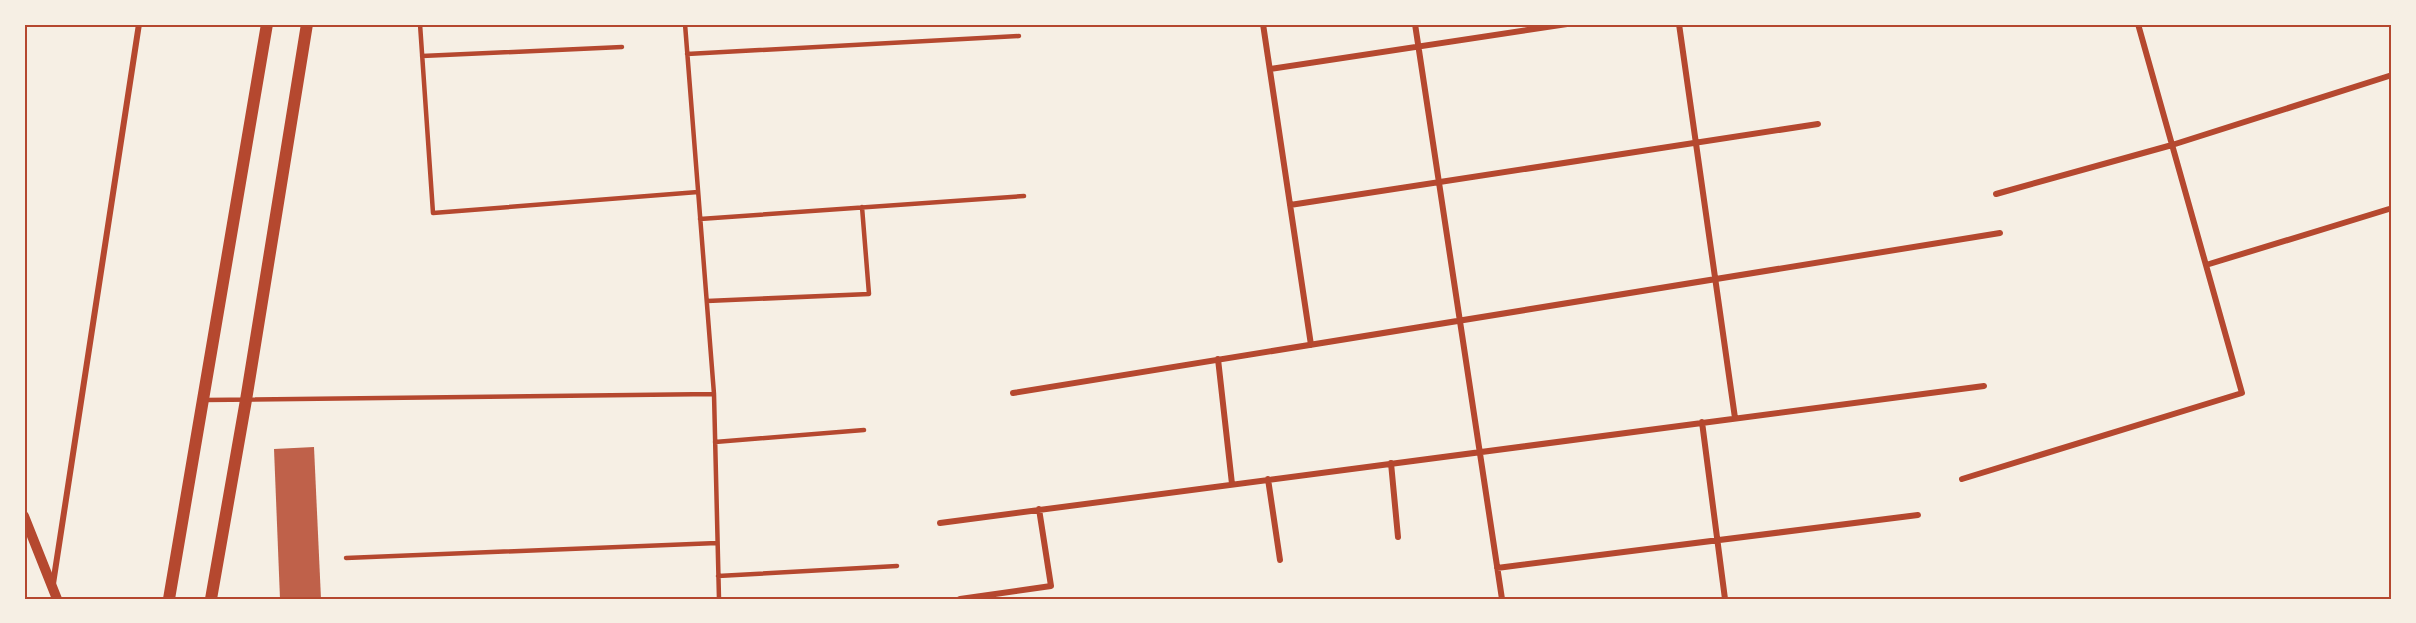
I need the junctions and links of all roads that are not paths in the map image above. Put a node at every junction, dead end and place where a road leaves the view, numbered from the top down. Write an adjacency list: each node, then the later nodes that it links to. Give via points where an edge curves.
1 (139, 24): 62 (street)
2 (267, 24): 39 (main road)
3 (307, 24): 40 (main road)
4 (420, 24): 15 (lane)
5 (685, 24): 14 (lane)
6 (1263, 24): 16 (street)
7 (1415, 24): 12 (street)
8 (1567, 24): 12 (street)
9 (1679, 24): 19 (street)
10 (2138, 24): 20 (street)
11 (1019, 36): 14 (lane)
12 (1419, 46): 16 (street); 21 (street)
13 (622, 47): 15 (lane)
14 (687, 54): 22 (lane)
15 (422, 56): 22 (lane, via 433,213)
16 (1269, 69): 25 (street)
17 (2392, 75): 20 (street)
18 (1818, 124): 19 (street)
19 (1695, 142): 21 (street); 31 (street)
20 (2172, 145): 23 (street); 30 (street)
21 (1439, 182): 25 (street); 33 (street)
22 (698, 192): 28 (lane)
23 (1996, 194)
24 (1024, 196): 26 (lane)
25 (1290, 205): 34 (street)
26 (862, 207): 28 (lane); 32 (lane, via 869,294)
27 (2389, 209): 30 (street)
28 (700, 219): 32 (lane)
29 (2000, 233): 31 (street)
30 (2206, 265): 48 (street, via 2242,393)
31 (1715, 279): 33 (street); 41 (street)
32 (706, 301): 38 (lane)
33 (1460, 321): 34 (street); 45 (street)
34 (1311, 345): 35 (street)
35 (1218, 360): 37 (street); 49 (street)
36 (1984, 386): 41 (street)
37 (1013, 393)
38 (714, 394): 40 (lane); 44 (lane)
39 (204, 400): 40 (lane); 63 (main road)
40 (246, 400): 64 (main road)
41 (1735, 418): 42 (street)
42 (1702, 422): 45 (street); 55 (street)
43 (864, 430): 44 (lane)
44 (715, 442): 56 (lane)
45 (1480, 451): 46 (street); 60 (street)
46 (1391, 463): 47 (street); 54 (street)
47 (1268, 479): 49 (street); 58 (street)
48 (1962, 479)
49 (1232, 484): 50 (street)
50 (1039, 509): 53 (street); 66 (street, via 1051,586)
51 (1918, 515): 55 (street)
52 (24, 516): 62 (street)
53 (940, 523)
54 (1398, 537)
55 (1717, 540): 60 (street); 68 (street)
56 (717, 543): 57 (lane); 61 (lane)
57 (346, 558)
58 (1280, 560)
59 (897, 566): 61 (lane)
60 (1497, 568): 67 (street)
61 (718, 576): 65 (lane)
62 (55, 594)
63 (169, 599)
64 (211, 599)
65 (719, 599)
66 (960, 599)
67 (1502, 599)
68 (1725, 599)

